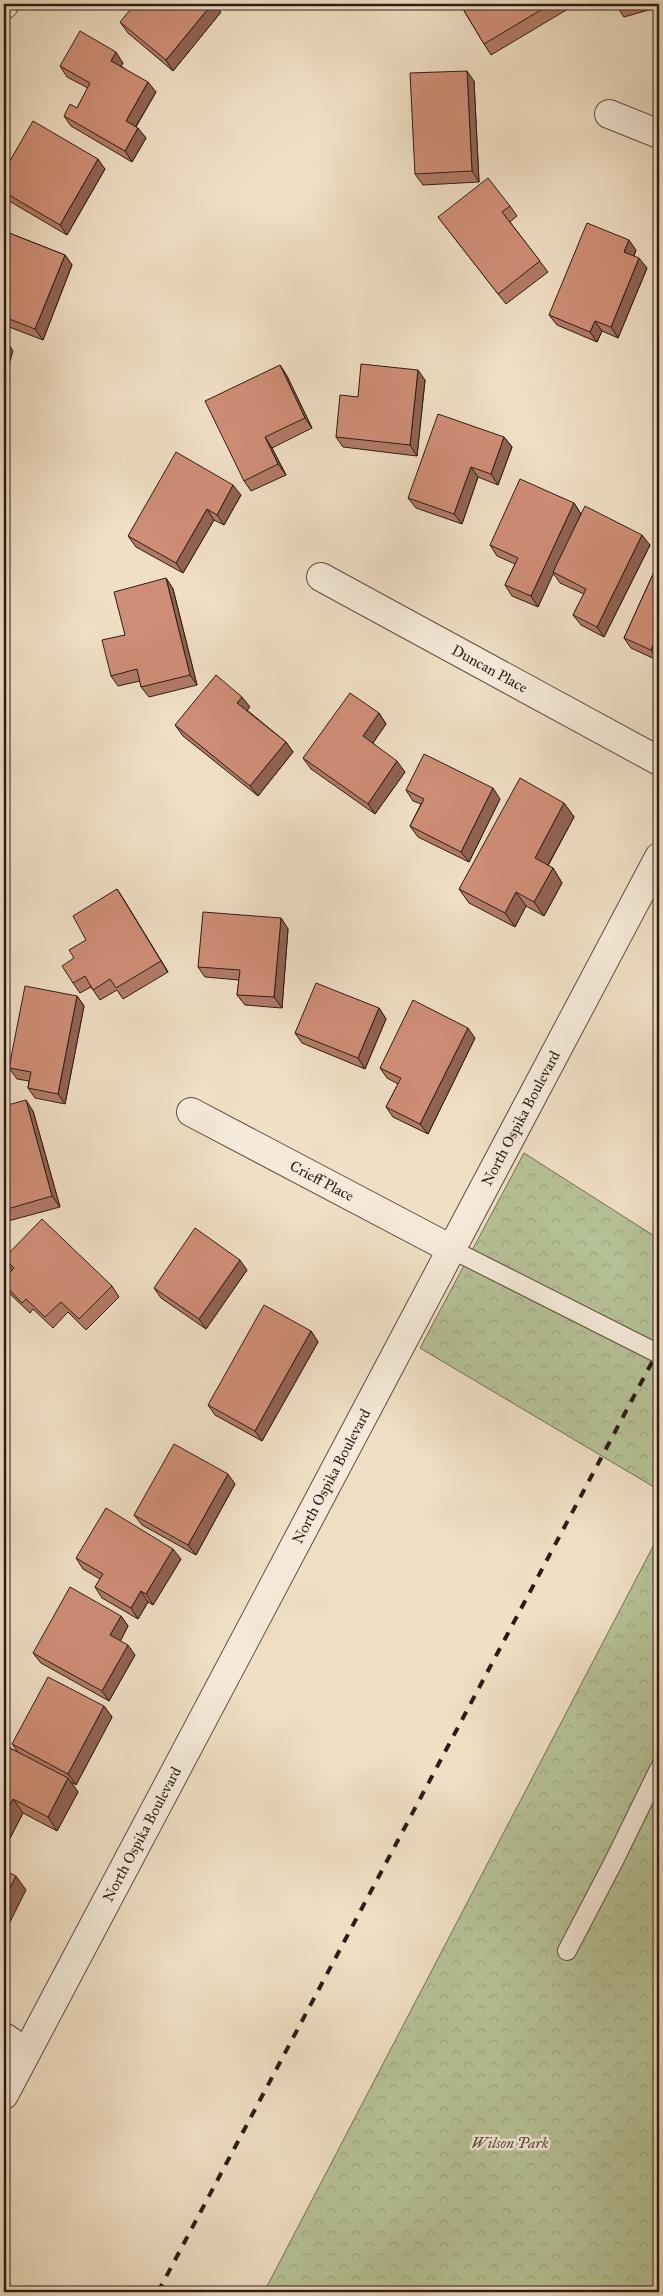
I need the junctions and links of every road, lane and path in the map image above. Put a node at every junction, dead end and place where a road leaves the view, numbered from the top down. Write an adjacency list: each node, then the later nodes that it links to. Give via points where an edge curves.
1 (609, 114): 2 (street)
2 (659, 134)
3 (321, 577): 4 (street, Duncan Place)
4 (659, 761)
5 (659, 857): 7 (street, North Ospika Boulevard)
6 (191, 1112): 7 (street, Crieff Place)
7 (451, 1249): 8 (lane); 12 (street, North Ospika Boulevard)
8 (659, 1354)
9 (659, 1769): 10 (lane)
10 (566, 1951)
11 (4, 2037): 12 (street)
12 (26, 2052): 13 (street, North Ospika Boulevard)
13 (4, 2095)

